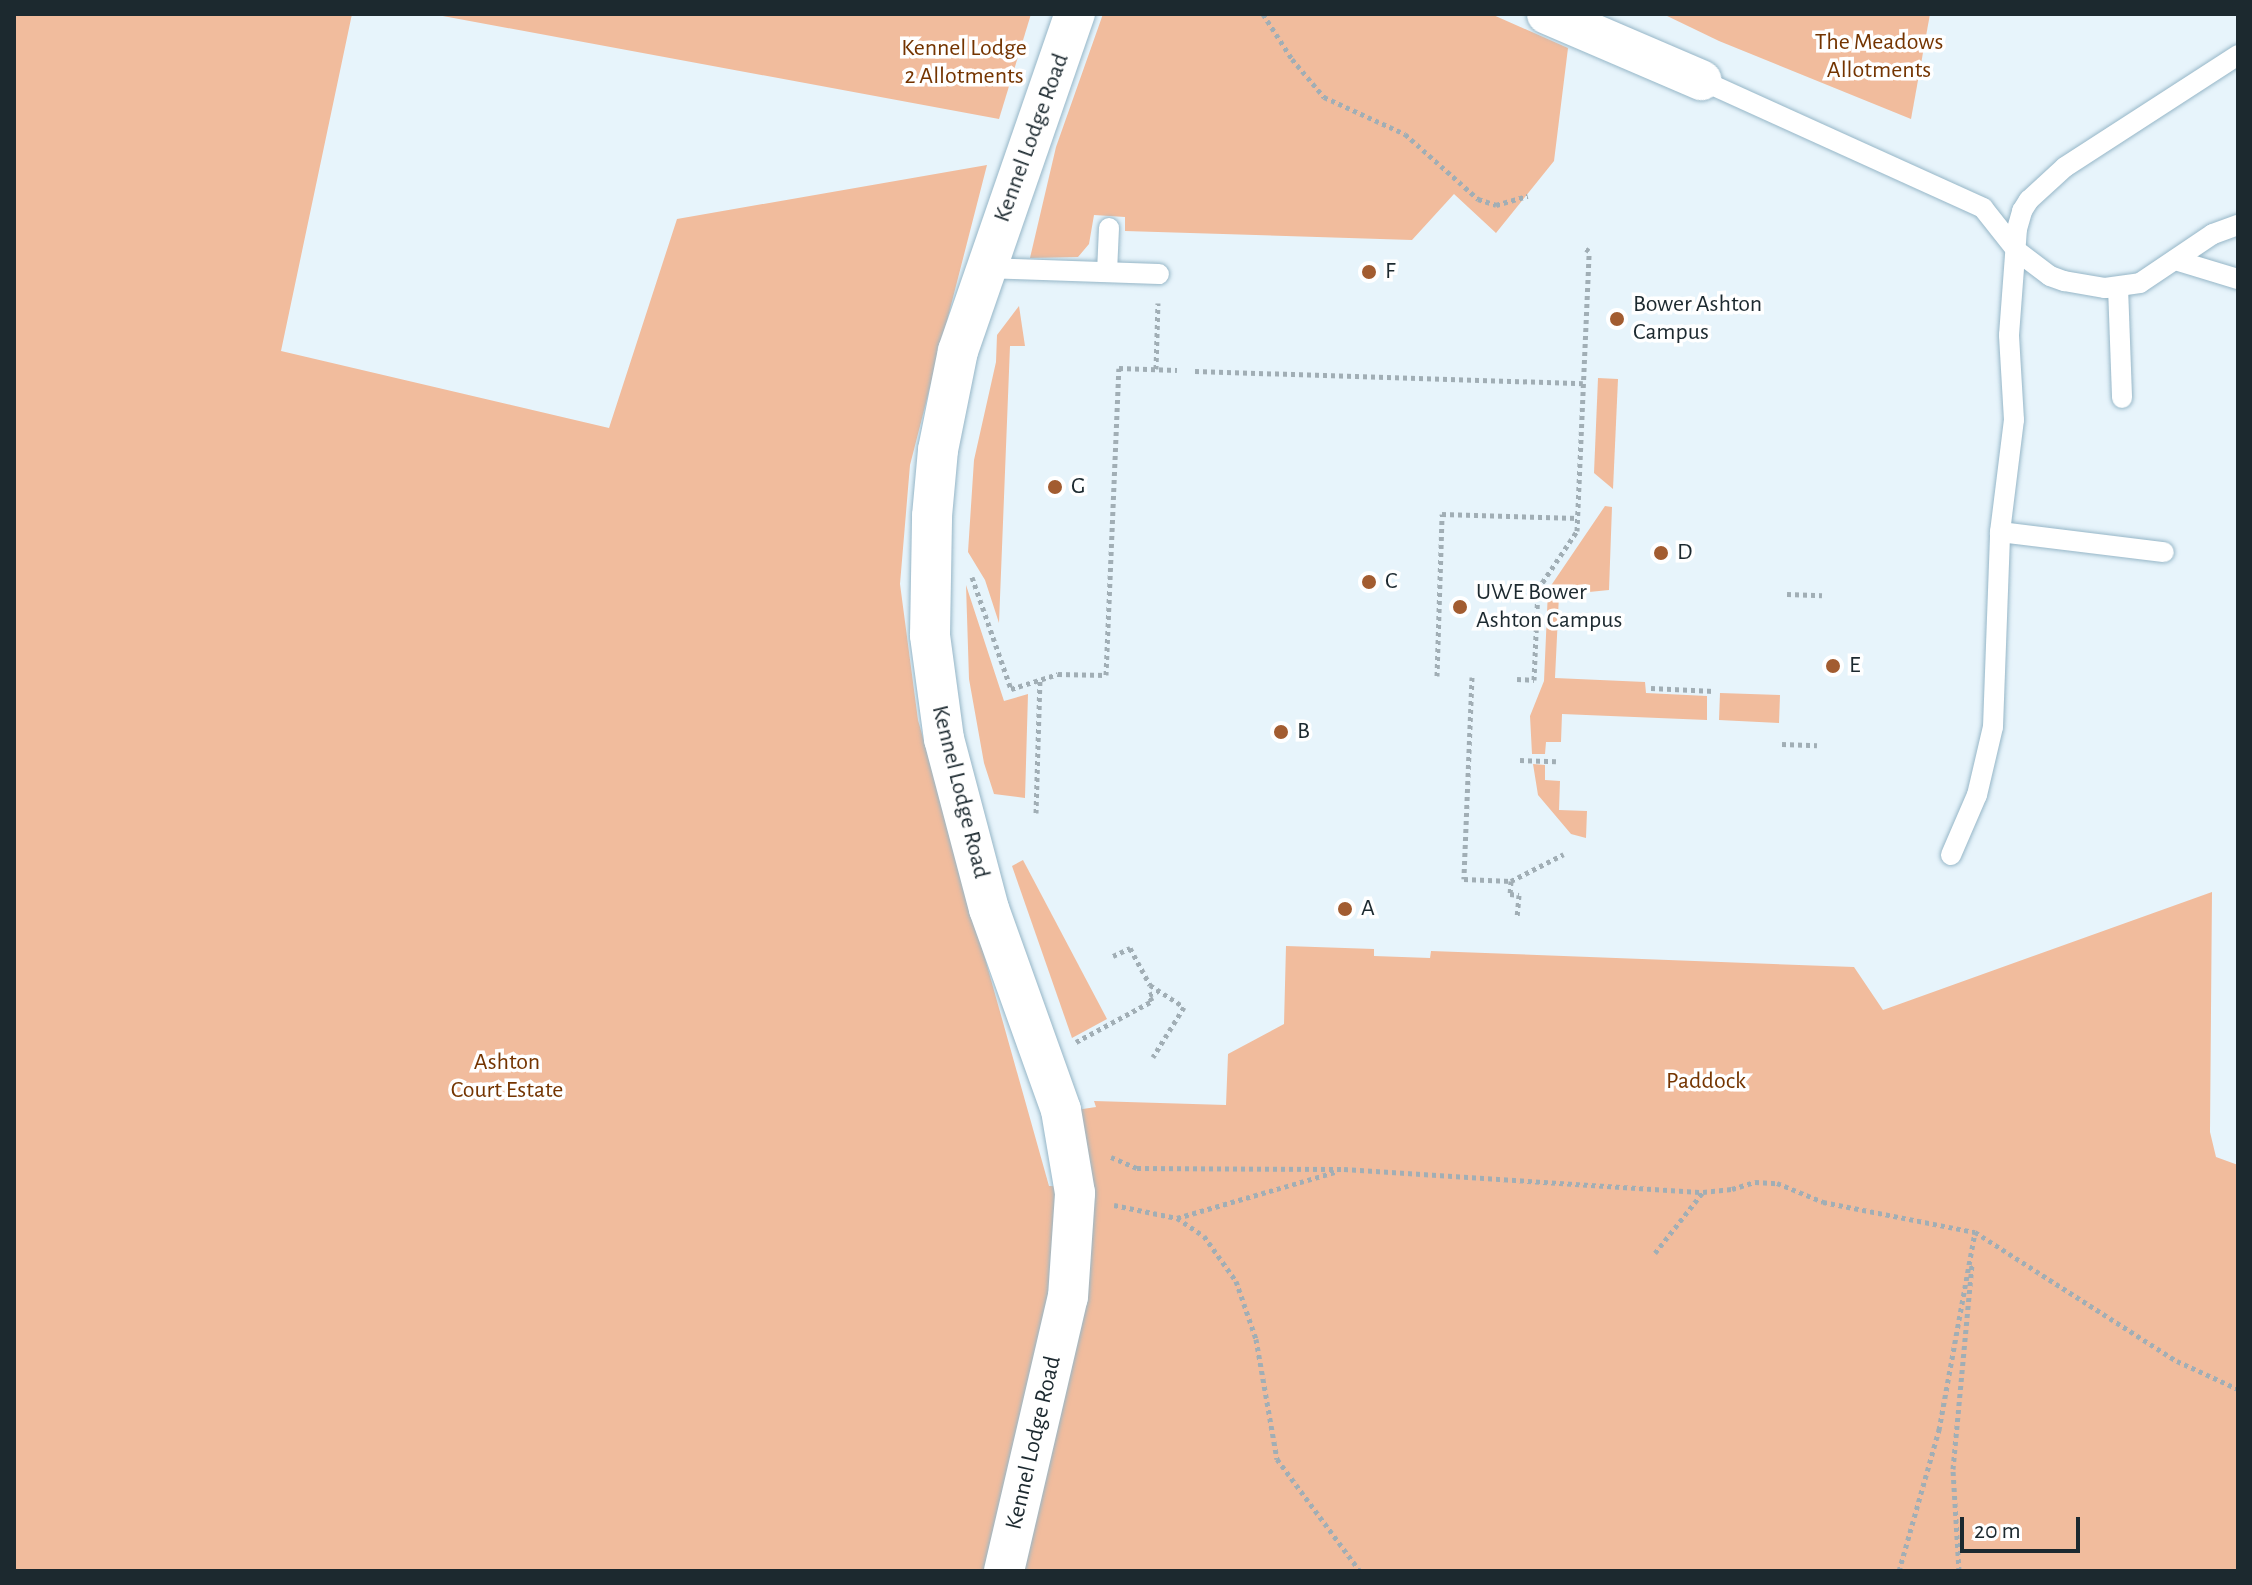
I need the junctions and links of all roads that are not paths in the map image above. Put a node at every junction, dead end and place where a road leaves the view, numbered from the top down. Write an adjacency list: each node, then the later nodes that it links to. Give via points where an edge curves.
1 (1075, 14): 9 (street, Kennel Lodge Road)
2 (1547, 14): 4 (street)
3 (2238, 55): 7 (lane, via 2048,180 2022,211)
4 (1701, 80): 7 (lane, via 1983,208)
5 (2238, 225): 8 (lane, via 2224,228)
6 (1109, 228): 10 (lane)
7 (2017, 251): 13 (lane, via 2050,276 2082,286); 15 (lane, via 2009,335 2014,420)
8 (2175, 260): 12 (lane); 13 (lane, via 2140,283)
9 (985, 268): 10 (lane); 18 (street, Kennel Lodge Road, via 958,351 938,450 930,574 934,682 980,879 1061,1110 1075,1193 1068,1297)
10 (1107, 272): 11 (lane)
11 (1159, 274)
12 (2238, 279)
13 (2118, 287): 14 (lane)
14 (2122, 398)
15 (2000, 532): 16 (lane); 17 (lane, via 1993,727 1977,795)
16 (2164, 552)
17 (1951, 855)
18 (1004, 1571)

